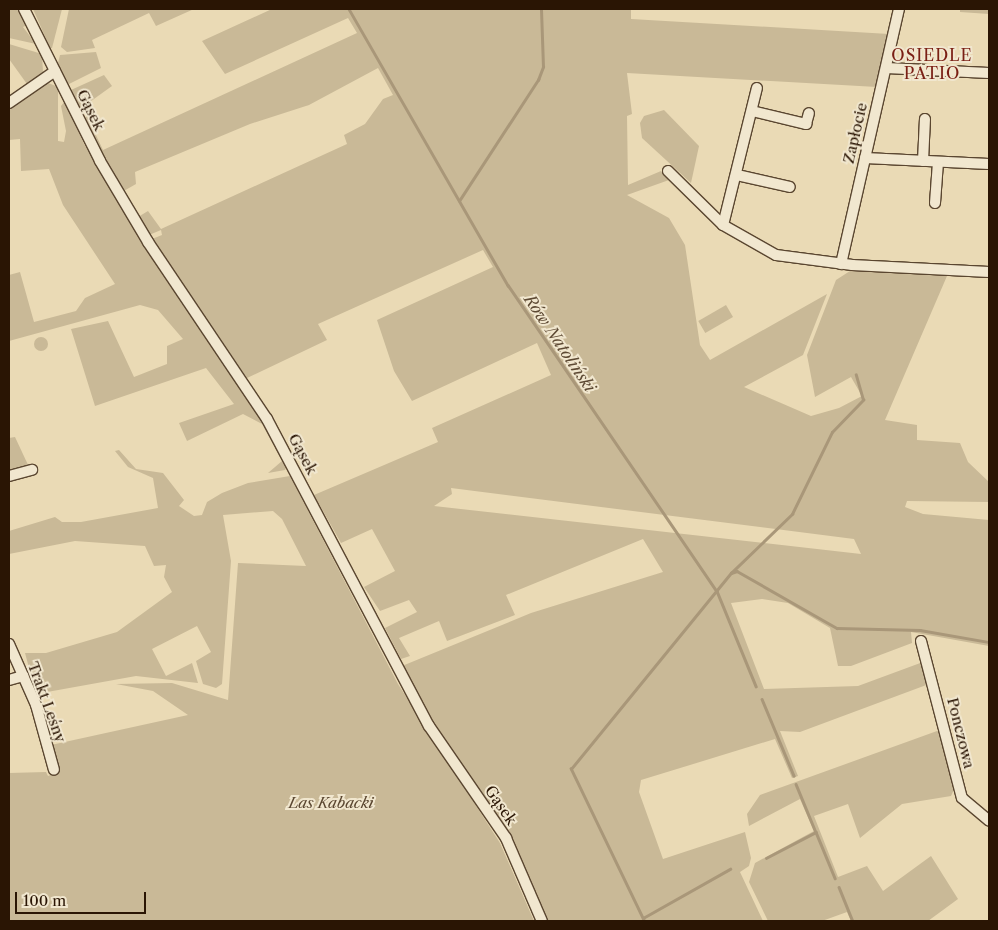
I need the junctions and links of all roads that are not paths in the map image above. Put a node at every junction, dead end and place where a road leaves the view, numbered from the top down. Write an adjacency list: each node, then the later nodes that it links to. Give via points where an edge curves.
1 (24, 9): 4 (street, Gąsek)
2 (899, 9): 3 (street, Zapłocie)
3 (886, 68): 5 (street); 11 (street, Zapłocie)
4 (55, 71): 7 (street); 30 (street, Gąsek, via 100,161 148,242 267,420 429,726 506,838)
5 (989, 73)
6 (757, 88): 8 (street)
7 (9, 103)
8 (752, 111): 9 (street, via 806,124); 16 (street)
9 (809, 113)
10 (925, 119): 12 (street)
11 (864, 158): 12 (street); 20 (street, Zapłocie)
12 (923, 161): 13 (street)
13 (938, 162): 14 (street); 18 (street)
14 (989, 164)
15 (668, 171): 19 (street)
16 (737, 175): 17 (street); 19 (street)
17 (790, 187)
18 (935, 202)
19 (723, 225): 20 (street, via 776,255)
20 (841, 264): 21 (street)
21 (989, 272)
22 (32, 470): 23 (street)
23 (9, 476)
24 (921, 641): 29 (street, Ponczowa, via 962,798)
25 (9, 644): 26 (street, Trakt Leśny)
26 (23, 676): 27 (street); 28 (street, Trakt Leśny)
27 (9, 680)
28 (54, 770)
29 (989, 821)
30 (542, 921)

